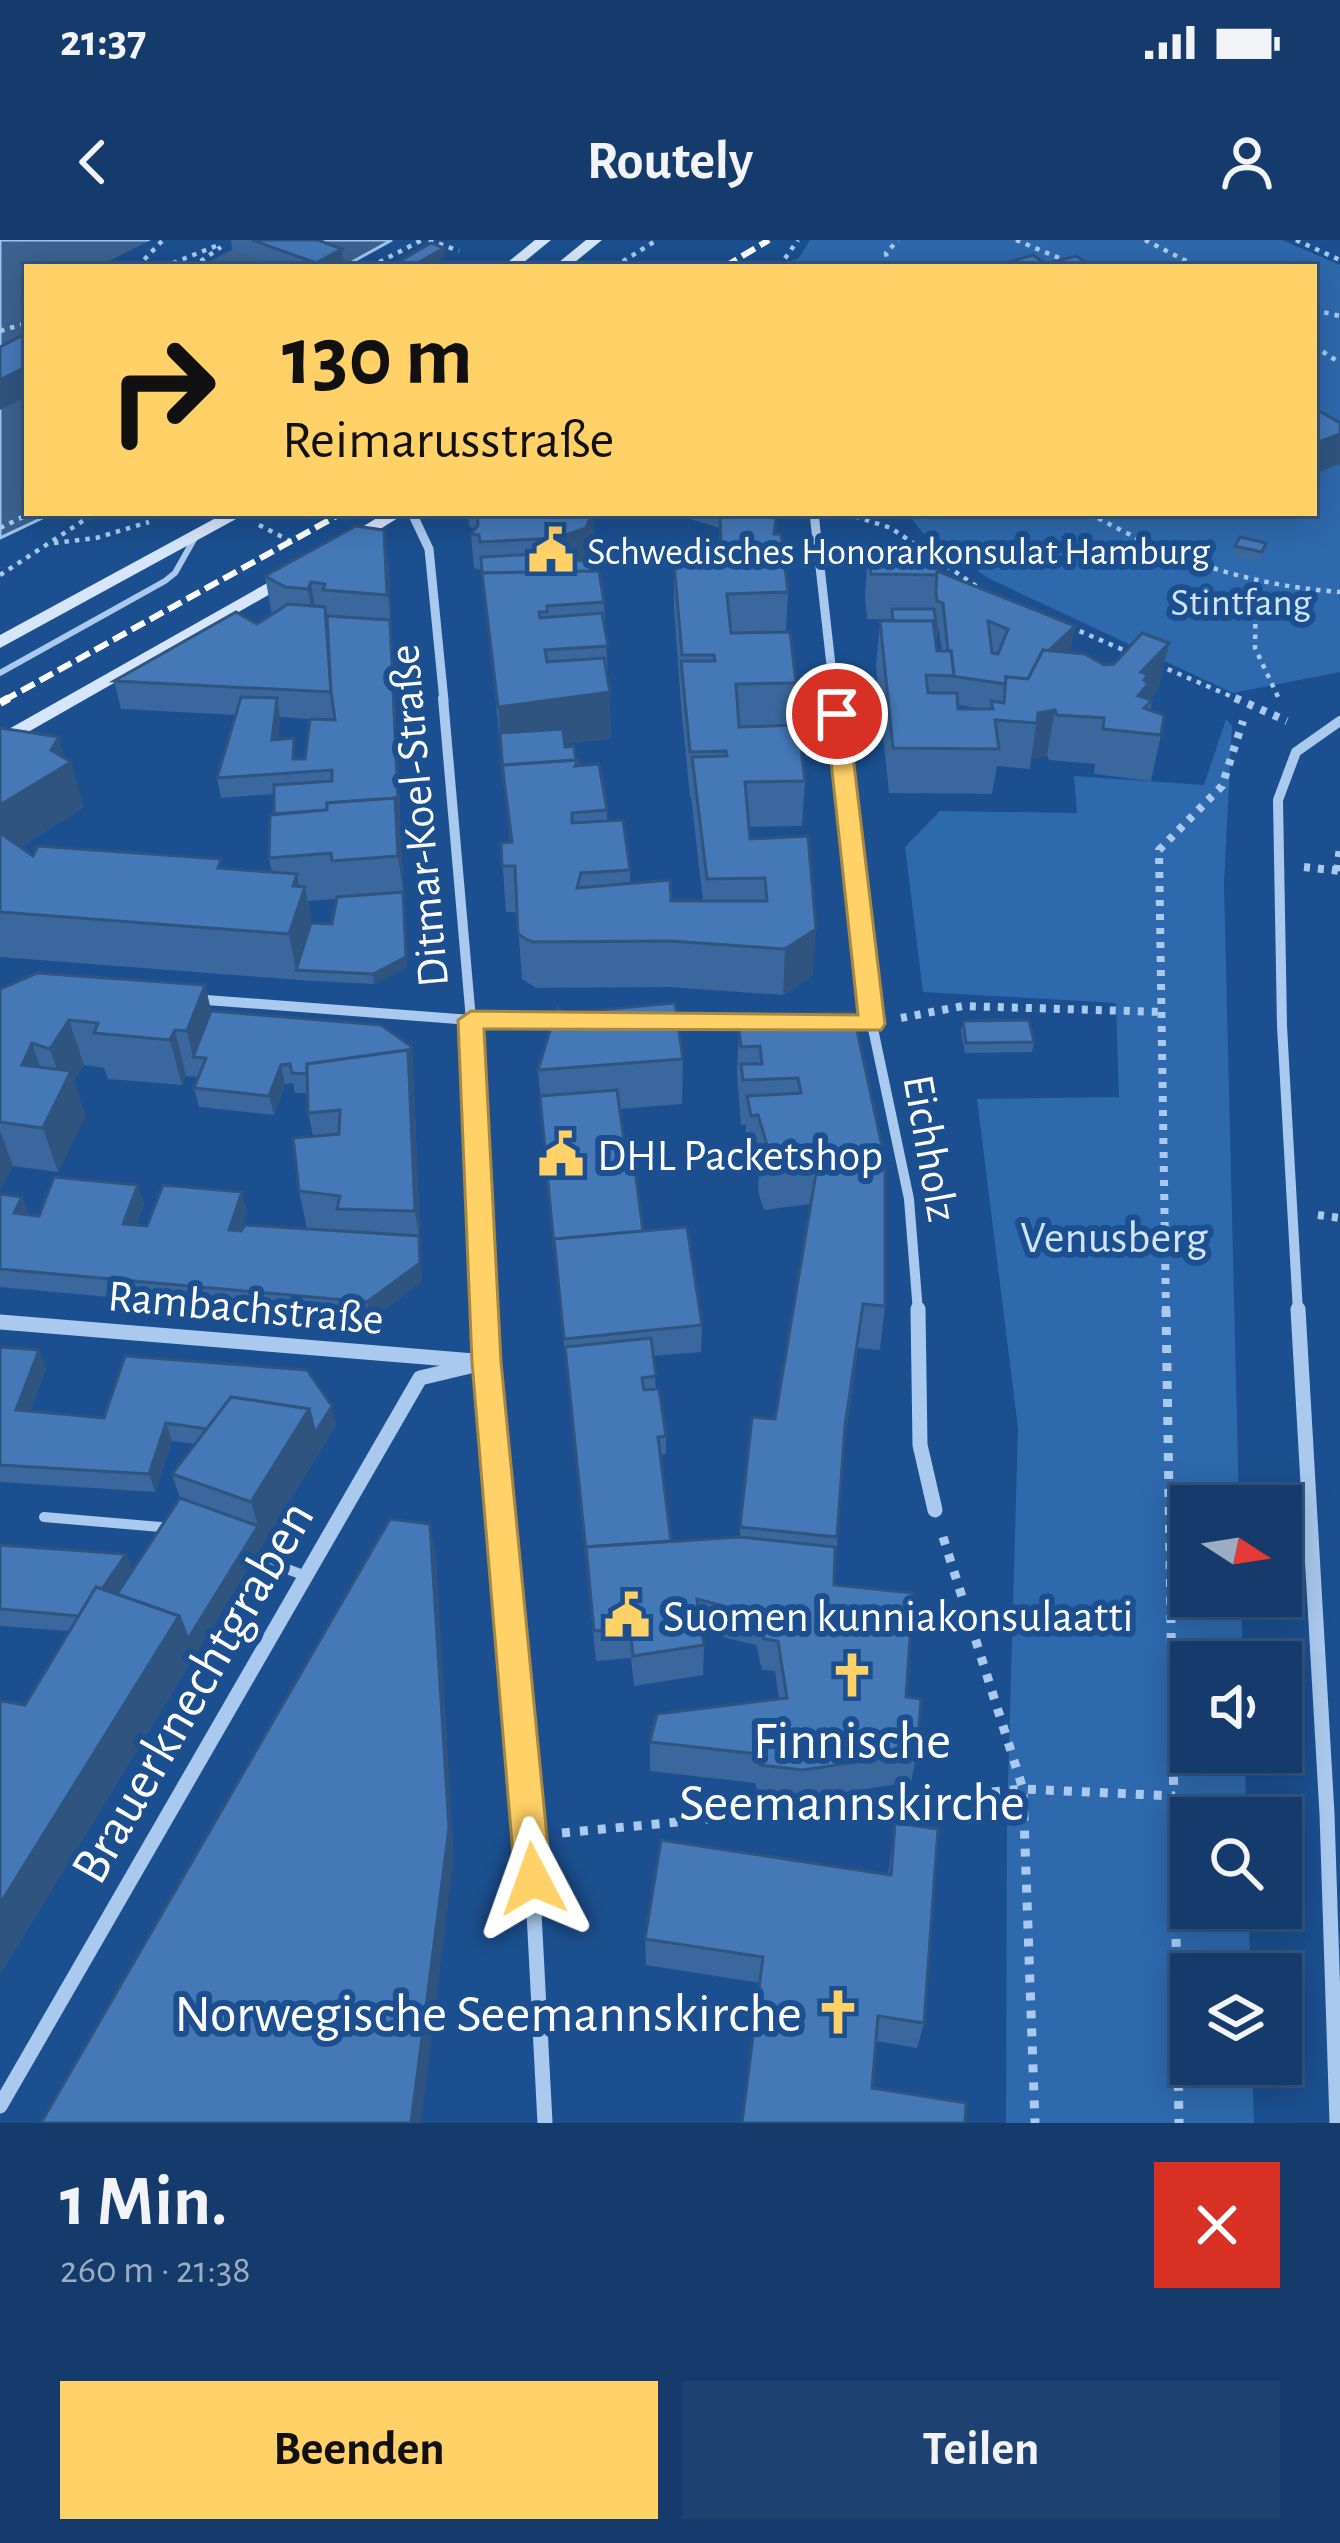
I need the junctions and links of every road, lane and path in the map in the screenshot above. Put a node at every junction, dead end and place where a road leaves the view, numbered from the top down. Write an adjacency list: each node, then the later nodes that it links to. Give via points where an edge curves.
1 (163, 240): 11 (path)
2 (426, 240): 9 (path); 14 (path)
3 (544, 240): 15 (main road)
4 (595, 240): 16 (main road)
5 (657, 240): 17 (path)
6 (1016, 240): 18 (path)
7 (1145, 240): 19 (path)
8 (1296, 240): 10 (path)
9 (459, 250)
10 (1340, 260)
11 (142, 264)
12 (171, 264): 13 (path, via 219,247)
13 (198, 264)
14 (376, 264)
15 (513, 264)
16 (564, 264)
17 (619, 264)
18 (1074, 264)
19 (1192, 264)
20 (90, 516): 29 (path)
21 (232, 516): 28 (main road)
22 (392, 516): 43 (main road)
23 (413, 516): 48 (street, Ditmar-Koel-Straße, via 434,578)
24 (814, 516): 53 (street, Eichholz)
25 (854, 516): 33 (path, via 891,528)
26 (1094, 516): 31 (path, via 1185,566)
27 (117, 532): 29 (path)
28 (197, 534): 37 (main road); 38 (lane, via 165,581)
29 (54, 542): 30 (path)
30 (0, 575)
31 (1256, 582): 34 (path); 39 (path, via 1255,648)
32 (952, 585): 33 (path)
33 (974, 586): 35 (path)
34 (1340, 592)
35 (996, 596)
36 (1061, 623): 42 (path)
37 (0, 642)
38 (0, 673)
39 (1279, 699)
40 (1244, 721): 47 (path, via 1222,786 1160,850)
41 (1340, 722): 42 (street)
42 (1315, 734): 68 (street, via 1296,752 1278,800)
43 (0, 742)
44 (1340, 848): 45 (path)
45 (1340, 871)
46 (188, 998): 48 (street)
47 (1162, 1012): 53 (path, via 963,1006); 62 (path)
48 (471, 1020): 49 (street); 55 (street, Ditmar-Koel-Straße)
49 (589, 1021)
50 (660, 1022): 51 (street)
51 (801, 1023)
52 (848, 1024): 53 (street)
53 (872, 1024): 56 (street, Eichholz, via 909,1199 920,1445)
54 (0, 1322): 55 (street, Rambachstraße)
55 (487, 1362): 60 (street, Brauerknechtgraben, via 420,1378); 63 (street, Ditmar-Koel-Straße)
56 (934, 1510): 61 (path)
57 (44, 1516): 58 (lane)
58 (178, 1528)
59 (254, 1557): 60 (lane)
60 (306, 1576): 64 (street, Brauerknechtgraben)
61 (1023, 1789): 62 (path); 63 (path); 66 (path)
62 (1175, 1796): 67 (path)
63 (530, 1836): 65 (street, Ditmar-Koel-Straße)
64 (0, 2106)
65 (545, 2123)
66 (1034, 2123)
67 (1179, 2123)
68 (1336, 2123)

